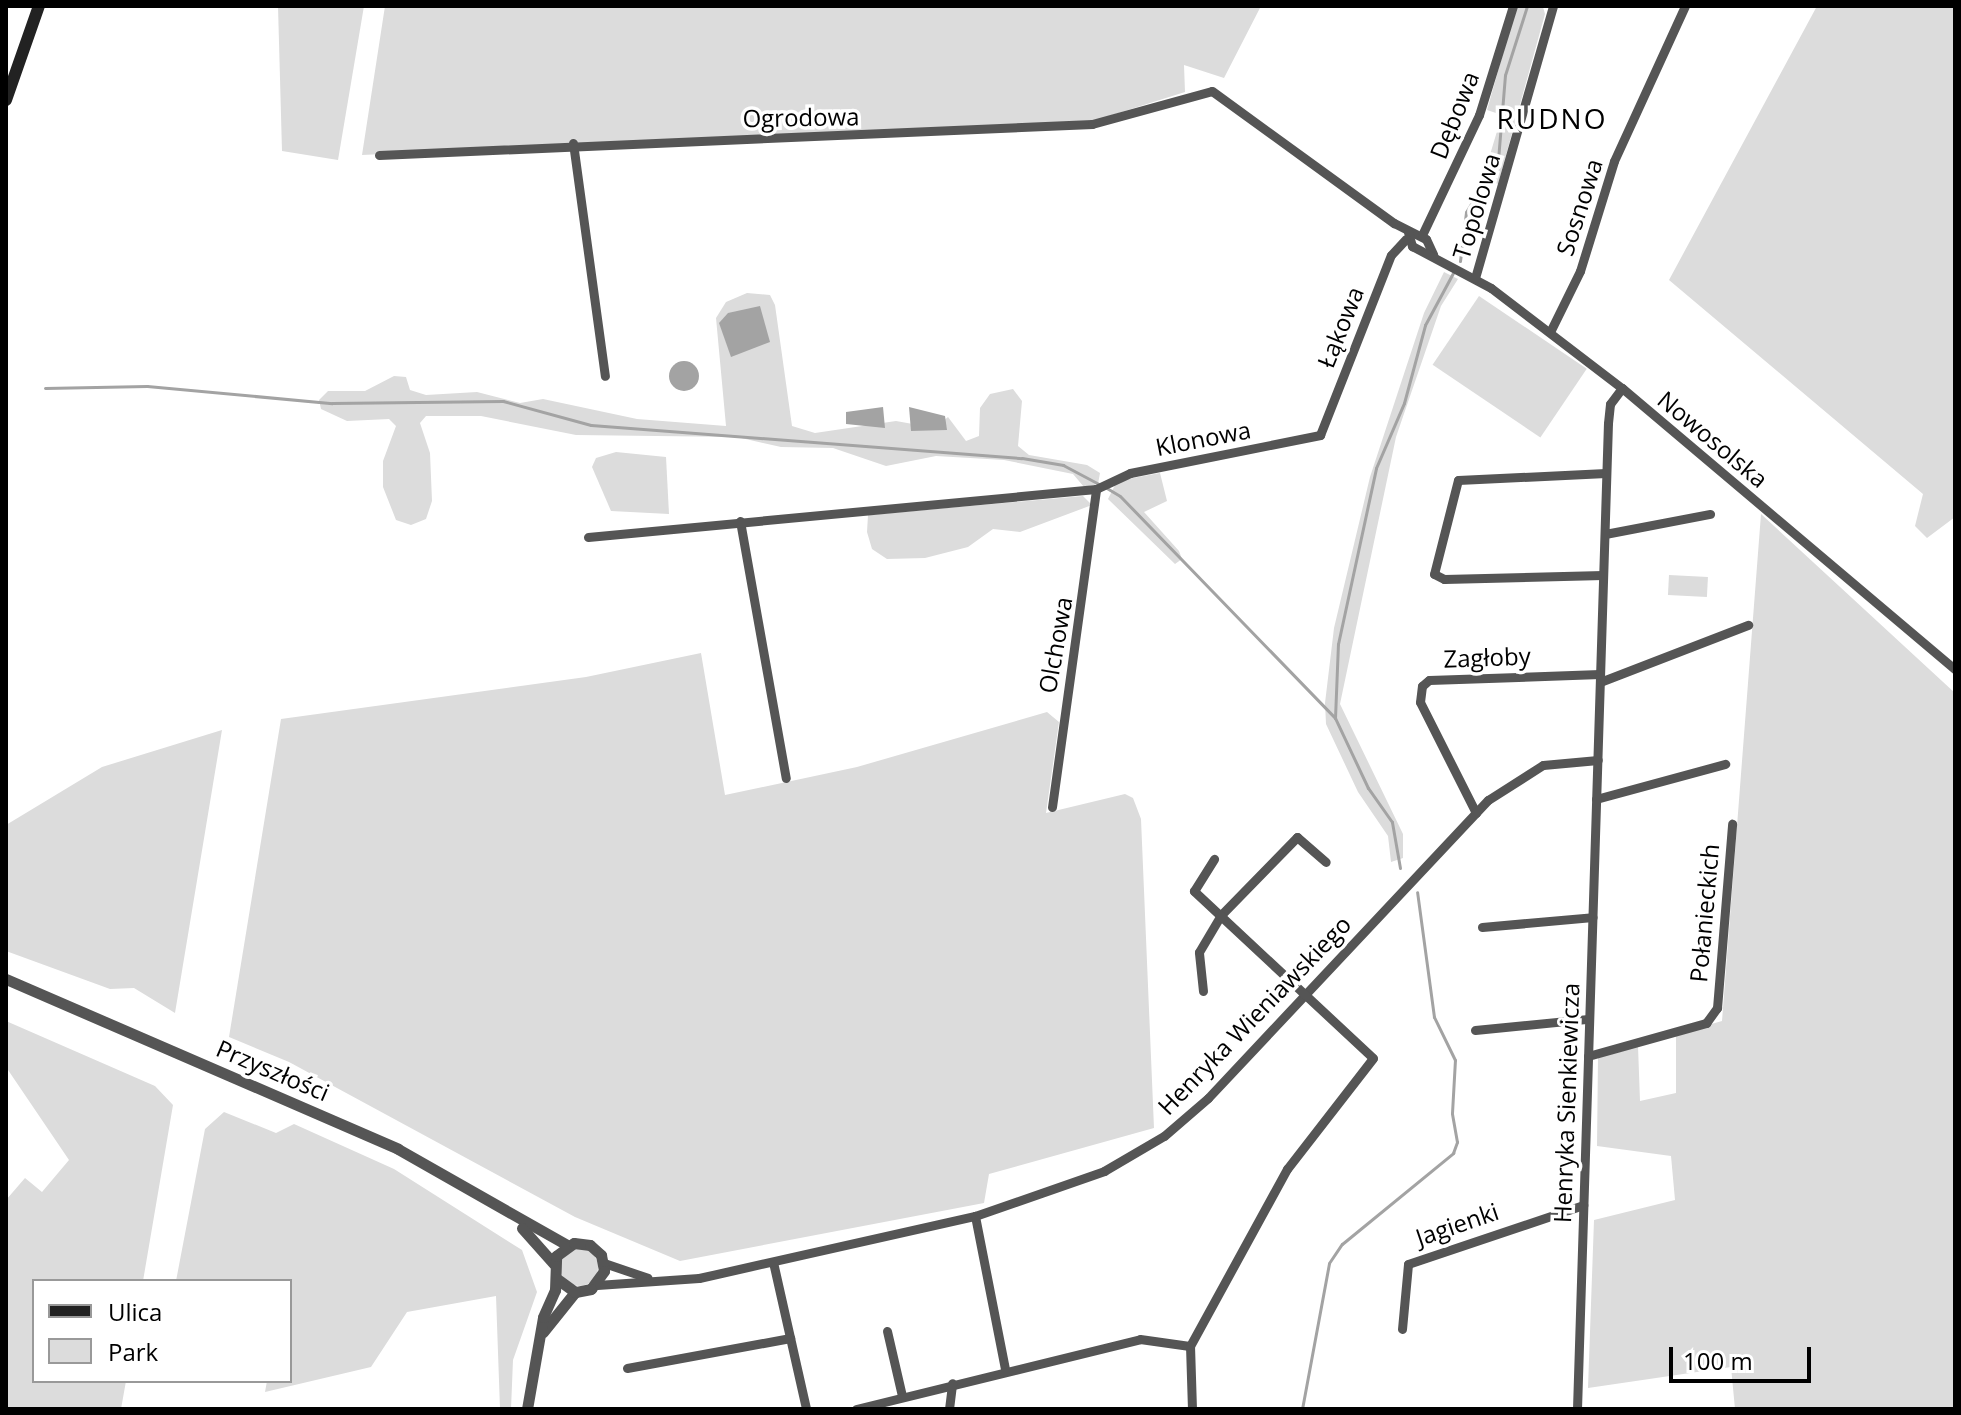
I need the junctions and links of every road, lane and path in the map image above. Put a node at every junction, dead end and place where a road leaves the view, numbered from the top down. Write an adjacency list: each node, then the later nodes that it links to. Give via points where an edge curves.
1 (39, 6): 6 (main road)
2 (1513, 6): 9 (street, Dębowa, via 1479,115)
3 (1553, 6): 12 (street, Topolowa)
4 (1685, 6): 13 (street, Sosnowa, via 1614,161 1580,271)
5 (1219, 92): 7 (street, Ogrodowa, via 1205,91 1092,124); 10 (street, Nowosolska)
6 (6, 100)
7 (573, 143): 8 (street, Ogrodowa); 14 (street)
8 (379, 155)
9 (1422, 235): 10 (street, Nowosolska); 11 (street)
10 (1407, 236): 11 (street, Nowosolska); 16 (street, Łąkowa, via 1389,258)
11 (1433, 254): 12 (street, Nowosolska)
12 (1475, 278): 13 (street, Nowosolska)
13 (1550, 332): 15 (street, Nowosolska)
14 (605, 376)
15 (1622, 388): 17 (street, Henryka Sienkiewicza, via 1608,412); 25 (street, Nowosolska)
16 (1320, 435): 18 (street, Klonowa, via 1130,473)
17 (1606, 473): 21 (street, Henryka Sienkiewicza); 23 (street, via 1458,480 1434,574 1444,579)
18 (1096, 489): 20 (street, Klonowa); 31 (street, Olchowa)
19 (1710, 514): 21 (street)
20 (740, 521): 22 (street, Klonowa); 29 (street)
21 (1605, 534): 23 (street, Henryka Sienkiewicza)
22 (588, 537)
23 (1603, 575): 26 (street, Henryka Sienkiewicza)
24 (1748, 625): 26 (street)
25 (1955, 669)
26 (1600, 678): 27 (street, Henryka Sienkiewicza); 32 (street, Zagłoby, via 1429,680 1422,686 1420,702)
27 (1598, 760): 30 (street, Henryka Sienkiewicza); 32 (street, Henryka Wieniawskiego, via 1543,765)
28 (1725, 764): 30 (street)
29 (786, 778)
30 (1596, 799): 37 (street, Henryka Sienkiewicza)
31 (1052, 807)
32 (1476, 813): 41 (street, Henryka Wieniawskiego)
33 (1732, 824): 44 (street, Połanieckich, via 1717,1008 1706,1023)
34 (1214, 859): 36 (street, via 1194,891)
35 (1326, 862): 36 (street, via 1297,837)
36 (1221, 915): 40 (street, via 1199,952); 41 (street)
37 (1593, 917): 38 (street); 42 (street, Henryka Sienkiewicza)
38 (1482, 927)
39 (6, 979): 47 (street, Przyszłości, via 398,1149)
40 (1203, 991)
41 (1307, 991): 46 (street, Henryka Wieniawskiego, via 1164,1136 1083,1180); 60 (street, via 1373,1058 1287,1169)
42 (1588, 1019): 43 (street); 44 (street, Henryka Sienkiewicza)
43 (1475, 1030)
44 (1588, 1056): 45 (street, Henryka Sienkiewicza)
45 (1583, 1205): 56 (street, Jagienki, via 1408,1264); 70 (street, Henryka Sienkiewicza)
46 (975, 1216): 49 (street, Henryka Wieniawskiego); 62 (street)
47 (513, 1219): 48 (street, Przyszłości); 51 (street, Przyszłości)
48 (567, 1245): 50 (street, via 590,1245); 51 (street)
49 (773, 1262): 53 (street, Henryka Wieniawskiego); 58 (street)
50 (604, 1263): 53 (street, Henryka Wieniawskiego); 54 (street)
51 (554, 1264): 52 (street)
52 (557, 1279): 55 (street); 59 (street)
53 (659, 1281): 54 (street, Henryka Wieniawskiego)
54 (597, 1285): 55 (street)
55 (575, 1292): 59 (street)
56 (1402, 1329)
57 (887, 1331): 64 (street)
58 (790, 1338): 61 (street); 66 (street)
59 (538, 1340): 65 (street)
60 (1190, 1346): 62 (street, via 1140,1339); 69 (street)
61 (627, 1368)
62 (1005, 1369): 63 (street)
63 (952, 1383): 64 (street); 68 (street)
64 (902, 1396): 67 (street)
65 (528, 1407)
66 (806, 1409)
67 (856, 1409)
68 (949, 1409)
69 (1192, 1409)
70 (1577, 1409)

